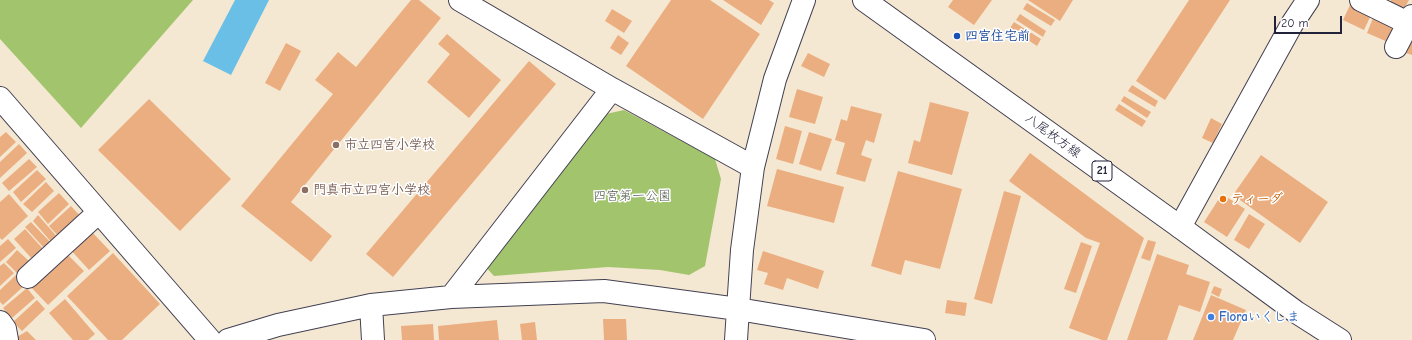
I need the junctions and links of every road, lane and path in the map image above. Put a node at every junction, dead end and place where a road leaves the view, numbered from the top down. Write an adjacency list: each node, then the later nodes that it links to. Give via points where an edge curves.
1 (804, 0): 10 (street, via 774,79)
2 (864, 0): 12 (street, 八尾枚方線 / 21)
3 (1308, 0): 12 (street, via 1292,24)
4 (1361, 0): 6 (street)
5 (462, 1): 8 (street)
6 (1410, 20): 7 (street)
7 (1396, 47)
8 (612, 89): 10 (street); 14 (street)
9 (3, 107): 11 (street)
10 (753, 167): 16 (street, via 742,250)
11 (99, 212): 13 (street); 19 (street)
12 (1180, 226): 24 (street, 八尾枚方線 / 21, via 1296,312)
13 (28, 277)
14 (451, 297): 15 (street); 16 (street, via 604,291)
15 (371, 305): 20 (street, via 278,325); 21 (street)
16 (738, 309): 22 (street); 23 (street)
17 (0, 322): 18 (street)
18 (7, 340)
19 (210, 340)
20 (228, 340)
21 (373, 340)
22 (736, 340)
23 (924, 340)
24 (1340, 340)

